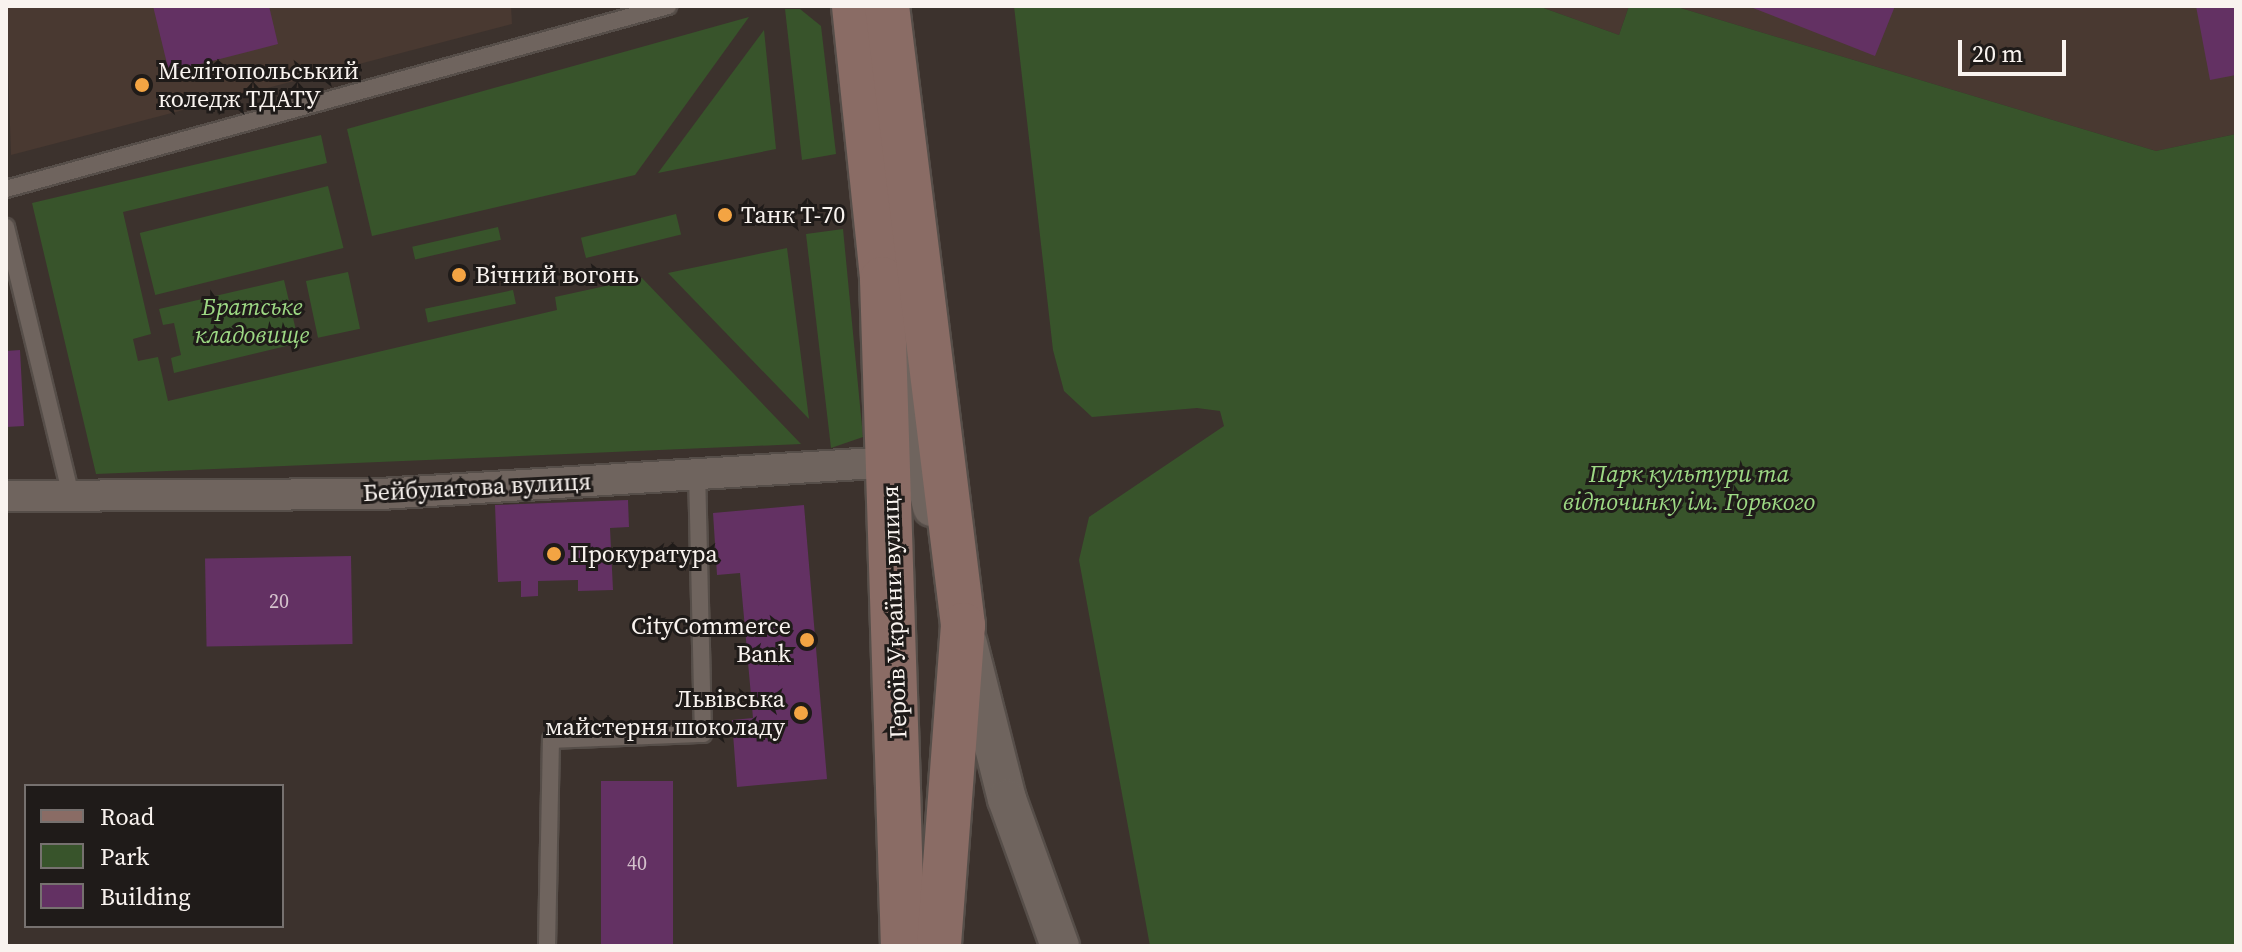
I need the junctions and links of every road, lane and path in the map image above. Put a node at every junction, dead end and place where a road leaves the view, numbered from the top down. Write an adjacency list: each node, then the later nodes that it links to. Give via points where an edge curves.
1 (668, 6): 4 (lane)
2 (854, 6): 6 (main road, Героїв України вулиця, via 882,279)
3 (887, 6): 6 (main road, Героїв України вулиця)
4 (6, 189)
5 (6, 227): 9 (lane)
6 (919, 460): 7 (street, Бейбулатова вулиця); 10 (main road, Героїв України вулиця); 12 (main road, Героїв України вулиця)
7 (697, 474): 9 (street, Бейбулатова вулиця, via 381,494); 11 (lane, via 703,734 551,740)
8 (6, 496): 9 (street, Бейбулатова вулиця)
9 (71, 496)
10 (963, 625): 13 (main road, Героїв України вулиця); 14 (street, via 1007,799)
11 (547, 946)
12 (903, 946)
13 (939, 946)
14 (1060, 946)

